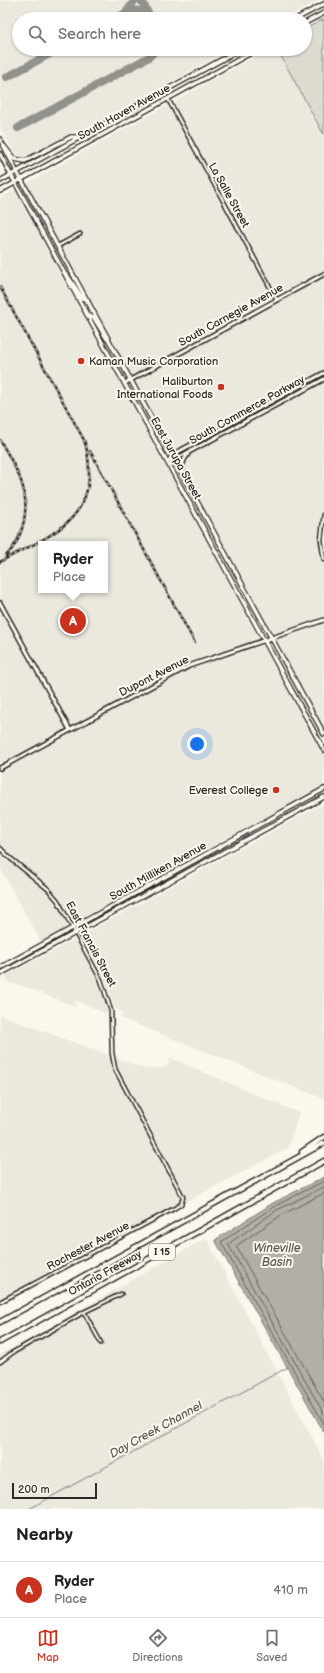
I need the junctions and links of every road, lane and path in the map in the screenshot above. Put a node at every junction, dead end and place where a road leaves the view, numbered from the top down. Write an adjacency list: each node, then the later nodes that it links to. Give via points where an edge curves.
1 (324, 4): 2 (main road)
2 (309, 12)
3 (324, 13): 4 (main road)
4 (312, 19)
5 (228, 56): 8 (main road, South Haven Avenue)
6 (245, 56): 7 (main road, South Haven Avenue)
7 (168, 98): 14 (main road, South Haven Avenue); 23 (street, La Salle Street)
8 (80, 137): 10 (main road, via 71,137 25,161 14,159); 12 (main road, South Haven Avenue)
9 (0, 139): 10 (street, East Jurupa Street)
10 (4, 146): 12 (street, East Jurupa Street)
11 (0, 154): 13 (street, East Jurupa Street)
12 (17, 172): 13 (main road, South Haven Avenue); 14 (main road, East Jurupa Street)
13 (11, 175): 15 (main road, South Haven Avenue); 16 (main road, East Jurupa Street)
14 (20, 179): 16 (main road, South Haven Avenue); 19 (main road, East Jurupa Street)
15 (0, 181)
16 (15, 182): 17 (main road, South Haven Avenue); 20 (main road, East Jurupa Street)
17 (0, 190)
18 (80, 234): 19 (street)
19 (58, 246): 22 (main road, East Jurupa Street)
20 (65, 272): 22 (main road, via 82,298); 24 (main road, East Jurupa Street)
21 (324, 274): 23 (street, South Carnegie Avenue)
22 (88, 300): 25 (main road, East Jurupa Street)
23 (277, 300): 28 (street, South Carnegie Avenue)
24 (88, 316): 25 (main road, via 94,318); 29 (main road, East Jurupa Street)
25 (110, 341): 28 (main road, East Jurupa Street)
26 (324, 373): 31 (street, South Commerce Parkway)
27 (324, 378): 30 (street, South Commerce Parkway)
28 (131, 380): 29 (street, South Carnegie Avenue); 31 (main road, East Jurupa Street)
29 (125, 383): 33 (main road, East Jurupa Street)
30 (192, 450): 32 (street, South Commerce Parkway); 34 (street, via 182,467)
31 (172, 456): 32 (main road, East Jurupa Street); 33 (street, South Commerce Parkway)
32 (174, 460): 33 (street, South Commerce Parkway); 34 (main road, East Jurupa Street)
33 (168, 461): 40 (main road, East Jurupa Street)
34 (184, 479): 39 (main road, East Jurupa Street)
35 (324, 514): 36 (street)
36 (324, 560)
37 (0, 603): 41 (street)
38 (324, 620): 39 (street, Dupont Avenue)
39 (271, 638): 40 (street, Dupont Avenue); 42 (main road, East Jurupa Street)
40 (265, 639): 41 (street, Dupont Avenue, via 189,666); 43 (main road, East Jurupa Street)
41 (70, 730): 44 (street, Dupont Avenue)
42 (324, 734)
43 (324, 750)
44 (0, 768)
45 (324, 789): 48 (main road, South Milliken Avenue)
46 (324, 797): 49 (main road, South Milliken Avenue)
47 (0, 848): 48 (street, East Francis Street, via 48,889)
48 (73, 928): 49 (street, East Francis Street); 50 (main road, South Milliken Avenue)
49 (76, 933): 51 (main road, South Milliken Avenue); 56 (street, East Francis Street, via 110,1000 115,1069 182,1191)
50 (0, 968)
51 (0, 974)
52 (324, 1136): 54 (highway)
53 (324, 1143): 54 (highway, Ontario Freeway / I 15)
54 (298, 1157): 60 (highway, Ontario Freeway / I 15)
55 (324, 1161): 61 (highway, Ontario Freeway / I 15)
56 (182, 1200): 58 (street, Rochester Avenue, via 175,1208)
57 (121, 1294): 59 (street)
58 (0, 1302)
59 (84, 1312): 62 (street); 63 (street)
60 (0, 1322)
61 (0, 1342)
62 (102, 1343)
63 (0, 1362)

